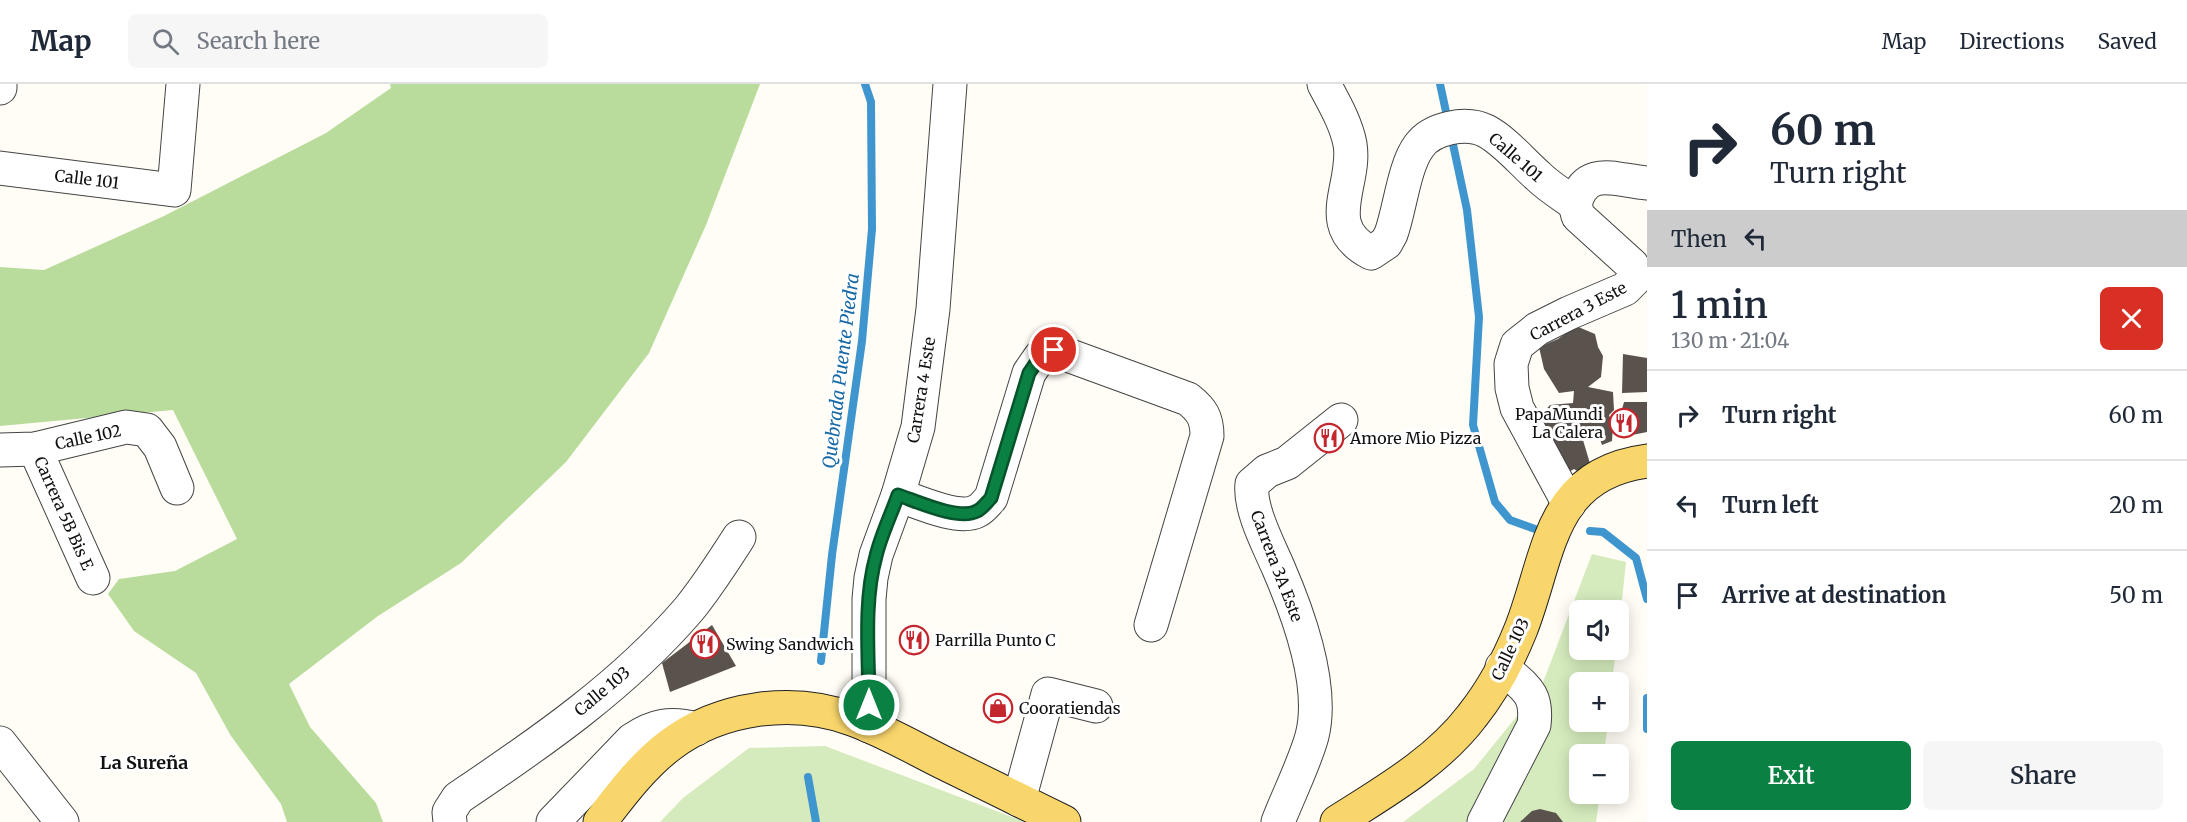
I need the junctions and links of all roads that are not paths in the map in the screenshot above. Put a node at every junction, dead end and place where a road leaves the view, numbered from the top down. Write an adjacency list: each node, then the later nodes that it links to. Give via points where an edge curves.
1 (183, 84): 4 (street, Calle 101, via 174,190)
2 (950, 84): 13 (street, Carrera 4 Este, via 933,309 921,406)
3 (1324, 84): 6 (street, Calle 101, via 1350,144 1351,163 1341,217 1359,246 1371,253 1386,243 1391,234 1418,147 1431,135 1455,128 1473,126 1487,132)
4 (0, 168)
5 (1647, 183): 6 (street, via 1619,178 1588,181)
6 (1575, 204): 7 (street, Carrera 3 Este, via 1578,216 1632,265)
7 (1640, 282): 14 (street, Carrera 3 Este, via 1537,329 1517,345 1511,364 1517,408)
8 (1341, 420): 29 (street, Carrera 3A Este, via 1252,484 1264,535 1297,610 1315,705 1312,736)
9 (35, 449): 10 (street, Calle 102); 12 (street, Calle 102, via 126,428 147,430 160,447); 16 (street, Carrera 5B Bis E)
10 (0, 450)
11 (1647, 461): 14 (main road, Calle 103, via 1606,472 1583,487)
12 (177, 488)
13 (898, 495): 17 (street, via 963,514 977,512 991,498 1029,373 1040,357 1054,350 1188,399 1200,408 1207,422 1207,436); 20 (street, Carrera 4 Este, via 871,578)
14 (1569, 504): 18 (main road, Calle 103, via 1558,519 1523,622)
15 (739, 537): 25 (street, Calle 103, via 689,609 657,643 604,693 458,798 449,812)
16 (93, 578)
17 (1151, 625)
18 (1502, 667): 30 (main road, Calle 103, via 1477,710 1451,740 1414,771); 31 (street, via 1528,690 1536,710 1534,725)
19 (1096, 706): 23 (street, via 1048,694)
20 (869, 726): 21 (main road, via 828,712 778,708 725,716); 23 (main road)
21 (696, 729): 26 (street, via 679,724 645,731); 27 (main road, via 669,745)
22 (0, 743): 24 (street)
23 (1019, 800): 28 (main road)
24 (56, 820)
25 (450, 822)
26 (553, 822)
27 (600, 822)
28 (1064, 822)
29 (1278, 822)
30 (1337, 822)
31 (1484, 822)

